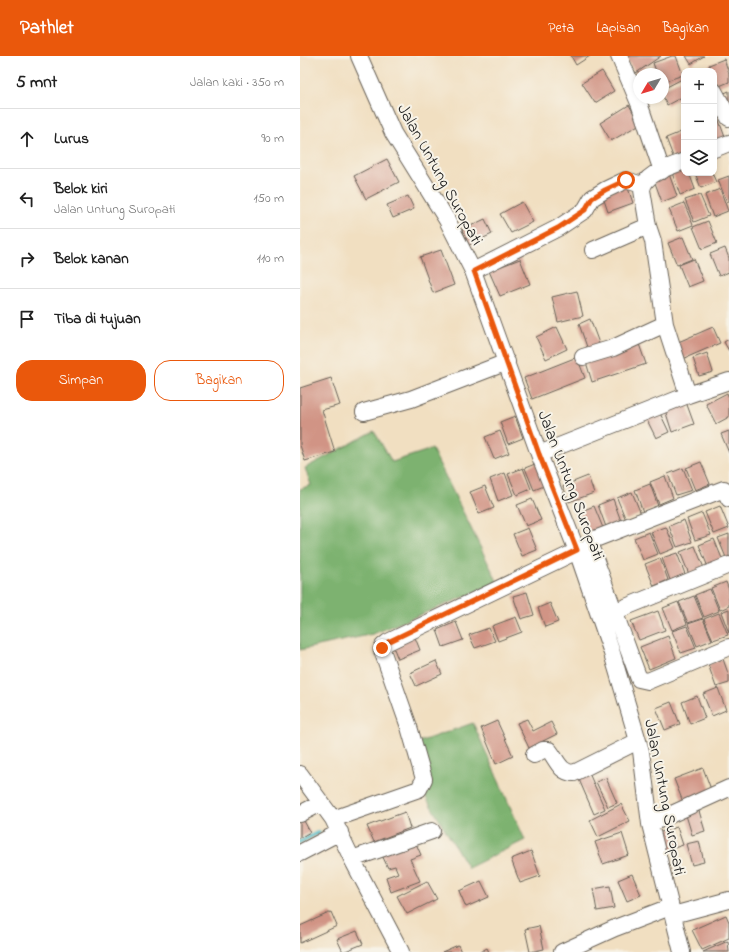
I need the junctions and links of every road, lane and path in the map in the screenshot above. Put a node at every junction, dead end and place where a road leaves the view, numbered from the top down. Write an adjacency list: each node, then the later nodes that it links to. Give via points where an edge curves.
1 (359, 56): 12 (street, Jalan Untung Suropati, via 393,133 447,220)
2 (619, 56): 8 (street, via 639,103)
3 (717, 96): 4 (street)
4 (729, 118)
5 (729, 143): 6 (street)
6 (717, 148)
7 (681, 163): 8 (street)
8 (662, 171): 9 (street)
9 (642, 185): 10 (street); 12 (street, via 626,180 605,190 592,198 585,210 558,228)
10 (648, 226): 11 (street); 13 (street, via 654,247)
11 (593, 250)
12 (474, 271): 15 (street, Jalan Untung Suropati)
13 (665, 324): 14 (street, via 613,348); 17 (street)
14 (583, 357)
15 (507, 362): 18 (street, via 411,399); 19 (street, Jalan Untung Suropati)
16 (729, 380): 17 (street)
17 (688, 395): 19 (street)
18 (364, 412)
19 (539, 454): 21 (street, Jalan Untung Suropati)
20 (729, 499): 23 (street, via 724,489 593,541 590,548)
21 (577, 550): 25 (street, Jalan Untung Suropati); 32 (street, via 383,646 382,650 424,779 419,789)
22 (729, 565): 23 (street)
23 (616, 611): 24 (street, via 637,677 642,681 648,681)
24 (729, 647)
25 (638, 741): 26 (street, via 574,773 568,773 561,768 549,750); 31 (street, Jalan Untung Suropati, via 642,751)
26 (534, 755)
27 (300, 774): 29 (street)
28 (729, 788): 31 (street)
29 (321, 803): 30 (street); 32 (street)
30 (300, 814)
31 (650, 824): 37 (street, Jalan Untung Suropati)
32 (337, 826): 34 (street); 35 (street)
33 (432, 831): 35 (street)
34 (300, 853)
35 (352, 859): 38 (street)
36 (729, 900): 37 (street)
37 (671, 911): 39 (street, via 615,928); 40 (street, Jalan Untung Suropati)
38 (402, 952)
39 (562, 952)
40 (682, 952)

